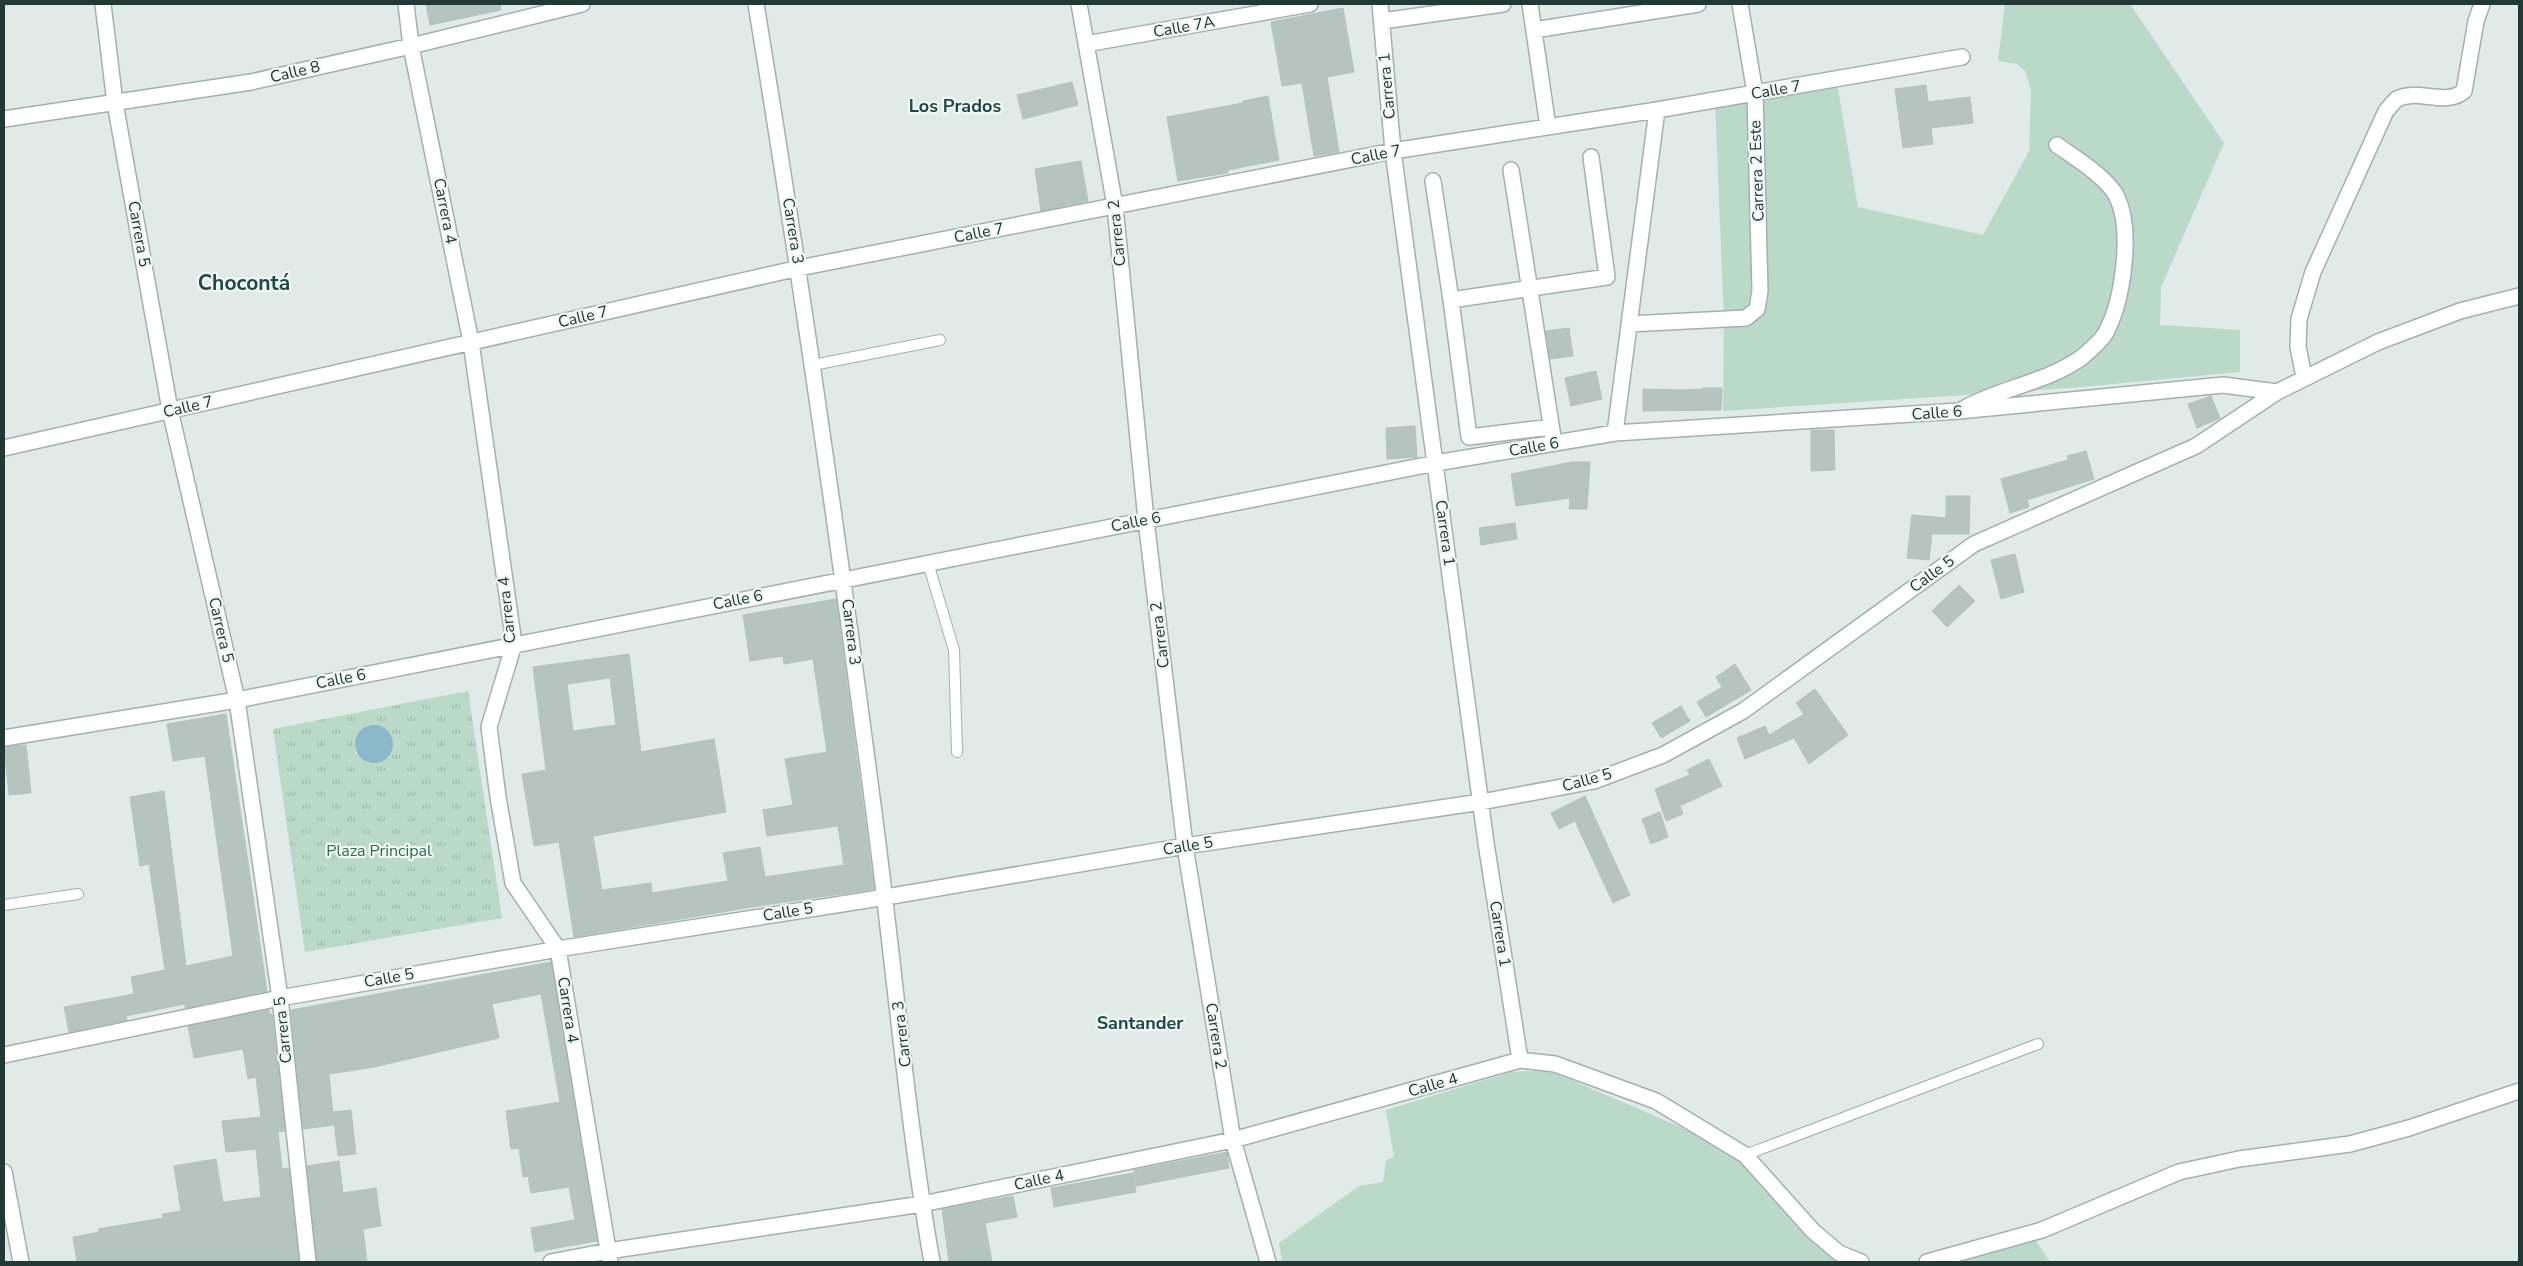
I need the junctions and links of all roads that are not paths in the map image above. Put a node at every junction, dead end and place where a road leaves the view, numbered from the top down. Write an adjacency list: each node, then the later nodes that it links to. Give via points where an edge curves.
1 (103, 4): 19 (street, Carrera 5)
2 (406, 4): 16 (street, Carrera 4)
3 (582, 4): 16 (street, Calle 8)
4 (756, 4): 29 (street, Carrera 3)
5 (1079, 4): 15 (street, Carrera 2)
6 (1310, 4): 15 (street, Calle 7A)
7 (1380, 4): 13 (street, Carrera 1)
8 (1503, 4): 13 (street)
9 (1530, 4): 14 (street)
10 (1698, 4): 14 (street)
11 (1740, 4): 18 (street, Carrera 2 Este)
12 (2482, 4): 37 (street, via 2464,91 2452,98 2415,96 2397,99 2386,111 2313,272 2299,319 2298,347)
13 (1382, 21): 24 (street, Carrera 1)
14 (1534, 30): 22 (street)
15 (1086, 44): 28 (street, Carrera 2)
16 (411, 46): 19 (street, Calle 8, via 251,82); 35 (street, Carrera 4)
17 (1962, 57): 18 (street, Calle 7)
18 (1755, 93): 20 (street, Calle 7); 33 (street, Carrera 2 Este, via 1760,291 1757,309 1746,318)
19 (115, 103): 21 (street, Calle 8); 39 (street, Carrera 5)
20 (1657, 110): 22 (street, Calle 7); 33 (street)
21 (4, 119)
22 (1548, 127): 24 (street, Calle 7)
23 (2057, 145): 40 (street, via 2091,169 2117,196 2124,227 2123,268 2117,303 2104,335 2081,357 2051,374 1982,398)
24 (1393, 151): 28 (street, Calle 7); 45 (street, Carrera 1)
25 (1591, 157): 30 (street, via 1607,277)
26 (1511, 170): 30 (street)
27 (1433, 181): 32 (street)
28 (1115, 206): 29 (street, Calle 7); 46 (street, Carrera 2)
29 (799, 268): 35 (street, Calle 7); 36 (street, Carrera 3)
30 (1530, 290): 32 (street); 41 (street)
31 (2519, 296): 37 (street, Calle 5, via 2450,314 2378,342)
32 (1451, 300): 41 (street, via 1469,437)
33 (1630, 324): 42 (street)
34 (940, 340): 36 (lane)
35 (471, 342): 39 (street, Calle 7); 49 (street, Carrera 4)
36 (813, 365): 48 (street, Carrera 3)
37 (2304, 377): 38 (street, Calle 5)
38 (2277, 392): 40 (street, Calle 6, via 2223,385); 53 (street, Calle 5, via 2196,446 1974,544 1742,711 1663,755 1594,781)
39 (170, 410): 44 (street, Calle 7); 50 (street, Carrera 5)
40 (1960, 411): 42 (street, Calle 6)
41 (1551, 428): 43 (street)
42 (1615, 433): 43 (street, Calle 6)
43 (1554, 444): 45 (street, Calle 6)
44 (4, 448)
45 (1436, 463): 46 (street, Calle 6); 53 (street, Carrera 1)
46 (1146, 520): 47 (street, Calle 6); 54 (street, Carrera 2)
47 (928, 563): 48 (street, Calle 6); 52 (lane, via 954,650)
48 (844, 580): 49 (street, Calle 6); 56 (street, Carrera 3)
49 (514, 644): 50 (street, Calle 6); 58 (street, Carrera 4, via 489,727 498,797 513,883)
50 (237, 700): 51 (street, Calle 6); 59 (street, Carrera 5)
51 (4, 738)
52 (957, 752)
53 (1481, 802): 54 (street, Calle 5); 62 (street, Carrera 1)
54 (1185, 846): 56 (street, Calle 5); 64 (street, Carrera 2)
55 (78, 894): 57 (lane)
56 (886, 897): 58 (street, Calle 5); 67 (street, Carrera 3)
57 (4, 905)
58 (558, 949): 59 (street, Calle 5); 68 (street, Carrera 4)
59 (280, 998): 61 (street, Calle 5); 71 (street, Carrera 5)
60 (2038, 1044): 65 (lane)
61 (4, 1054)
62 (1520, 1060): 64 (street, Calle 4); 65 (street, via 1555,1064 1656,1101)
63 (2519, 1091): 75 (street, via 2350,1144 2239,1159 2188,1170 2042,1230)
64 (1233, 1140): 67 (street, Calle 4); 69 (street, Carrera 2)
65 (1745, 1155): 74 (street, via 1813,1231 1840,1253)
66 (4, 1172): 70 (street)
67 (922, 1204): 68 (street, Calle 4); 73 (street, Carrera 3)
68 (609, 1257): 72 (street, Calle 4)
69 (1265, 1261)
70 (21, 1262)
71 (308, 1262)
72 (551, 1262)
73 (932, 1262)
74 (1861, 1262)
75 (1927, 1262)

